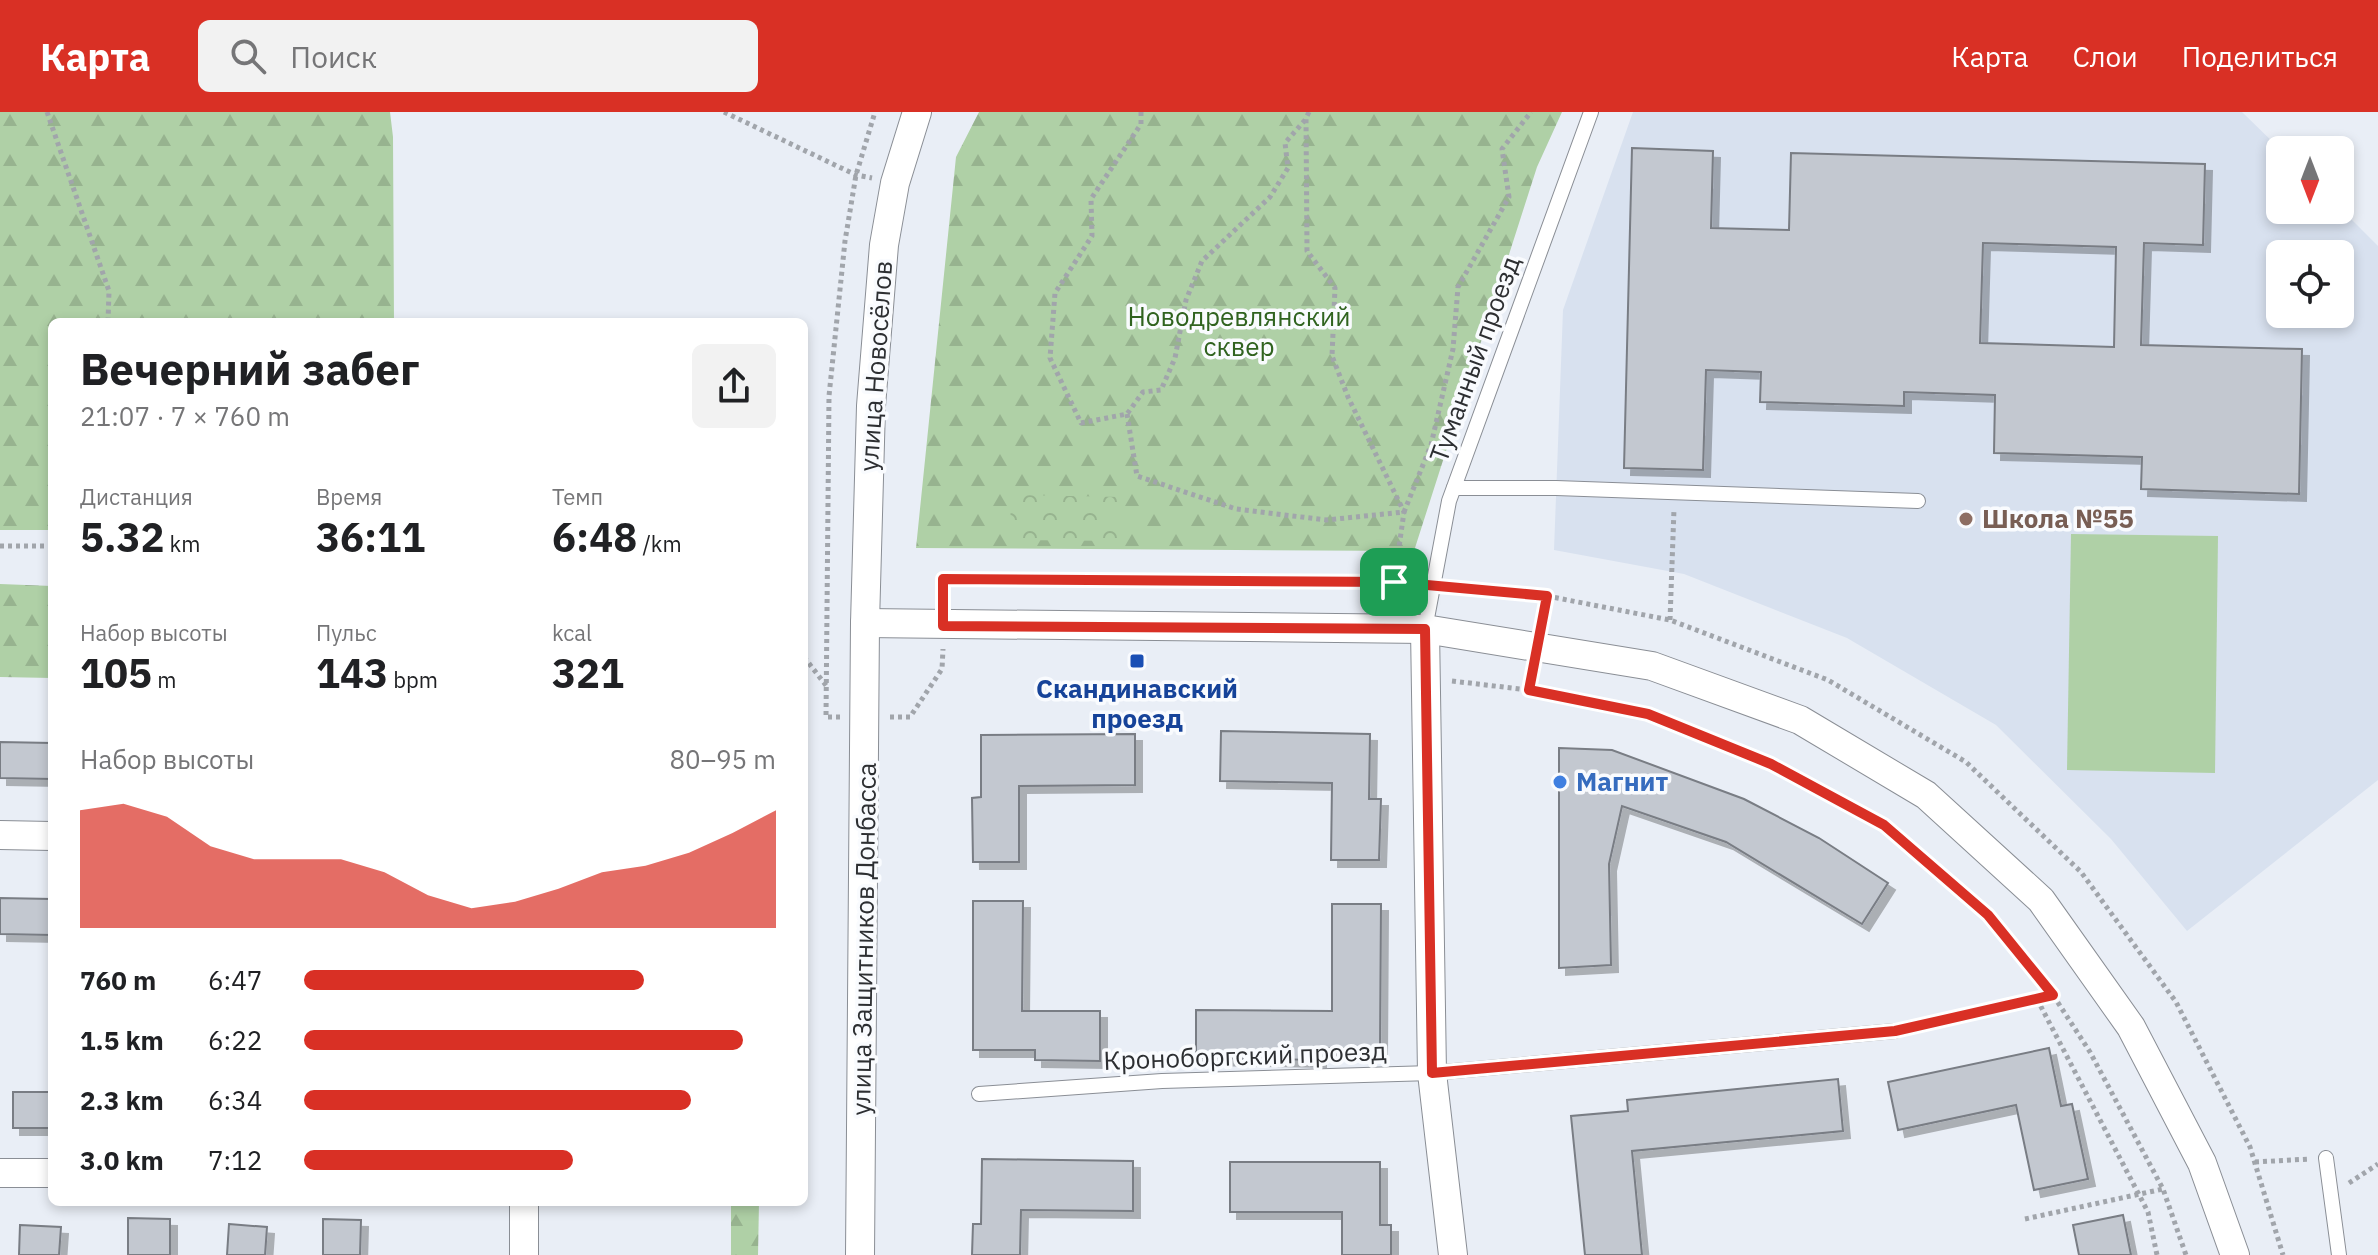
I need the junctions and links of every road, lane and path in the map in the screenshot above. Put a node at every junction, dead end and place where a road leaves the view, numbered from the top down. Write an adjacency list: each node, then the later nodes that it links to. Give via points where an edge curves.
1 (47, 112): 11 (path, via 109,291)
2 (724, 112): 9 (path)
3 (875, 112): 9 (path)
4 (917, 112): 10 (street, улица Новосёлов)
5 (1141, 112): 12 (path, via 1141,124 1091,199 1092,236 1055,293 1050,358 1081,423)
6 (1531, 112): 16 (path, via 1502,149 1509,197 1458,287 1453,349 1431,445)
7 (1591, 112): 13 (lane, Туманный проезд)
8 (1308, 115): 12 (path, via 1285,143 1288,168 1270,197 1202,261 1161,390 1143,392); 16 (path, via 1307,251 1335,288 1332,356)
9 (856, 175): 10 (path); 28 (path, via 829,396)
10 (895, 183): 22 (street, улица Новосёлов, via 884,245 871,406)
11 (108, 318)
12 (1127, 414): 16 (path, via 1137,476 1236,509 1326,520)
13 (1454, 488): 14 (lane); 20 (lane, Туманный проезд)
14 (1675, 493): 15 (lane); 21 (path)
15 (1918, 501)
16 (1404, 512): 19 (path)
17 (0, 546): 18 (path)
18 (48, 546)
19 (1394, 582): 20 (path); 23 (path, via 943,579)
20 (1433, 584): 24 (lane, Туманный проезд); 25 (path, via 1547,596)
21 (1670, 620)
22 (865, 623): 23 (street); 30 (street, улица Защитников Донбасса)
23 (943, 626): 24 (street); 30 (path, via 942,669 910,717)
24 (1425, 629): 25 (street); 36 (street)
25 (1537, 645): 29 (path); 53 (street, via 1652,666 1800,720 1926,795 2041,900 2131,1027 2202,1163)
26 (808, 662): 28 (path)
27 (1443, 680): 29 (path)
28 (829, 688): 30 (path, via 826,717)
29 (1529, 690): 33 (path, via 1648,714 1771,764 1884,825 1988,915)
30 (867, 717): 49 (street, улица Защитников Донбасса)
31 (0, 835): 32 (street)
32 (48, 836)
33 (2053, 995): 34 (path); 43 (path, via 2090,1052)
34 (2037, 999): 35 (path); 44 (path)
35 (1895, 1031): 36 (lane, Кроноборгский проезд)
36 (1432, 1073): 37 (lane, Кроноборгский проезд, via 1162,1081); 50 (street)
37 (979, 1094)
38 (2326, 1158): 39 (path); 45 (lane)
39 (2255, 1162)
40 (2378, 1164): 45 (path)
41 (0, 1173): 42 (street)
42 (48, 1173)
43 (2163, 1189): 44 (path); 52 (path)
44 (2140, 1193): 47 (path); 51 (path)
45 (2330, 1195): 54 (lane)
46 (524, 1206): 48 (street)
47 (2025, 1219)
48 (524, 1255)
49 (860, 1255)
50 (1453, 1255)
51 (2157, 1255)
52 (2186, 1255)
53 (2235, 1255)
54 (2339, 1255)

